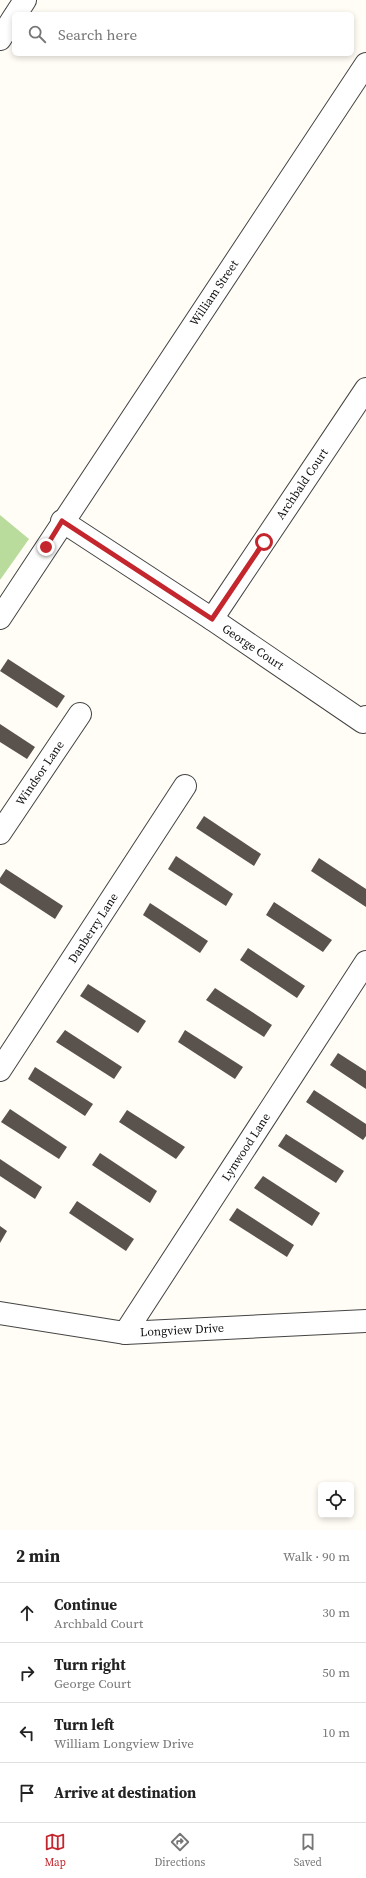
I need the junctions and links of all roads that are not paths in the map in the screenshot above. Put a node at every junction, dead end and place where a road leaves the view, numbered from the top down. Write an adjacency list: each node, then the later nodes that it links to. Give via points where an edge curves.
1 (25, 0): 2 (street)
2 (17, 12)
3 (12, 20): 4 (street)
4 (0, 39)
5 (366, 64): 7 (street, William Street)
6 (366, 389): 9 (street, Archbald Court)
7 (62, 521): 8 (street, William Street); 9 (street, George Court)
8 (0, 618)
9 (212, 619): 11 (street, George Court)
10 (80, 714): 13 (street, Windsor Lane)
11 (364, 719)
12 (185, 786): 15 (street, Danberry Lane)
13 (0, 833)
14 (366, 962): 18 (street, Lynwood Lane)
15 (0, 1070)
16 (0, 1312): 18 (street, Longview Drive)
17 (366, 1321): 18 (street, Longview Drive)
18 (125, 1333)

